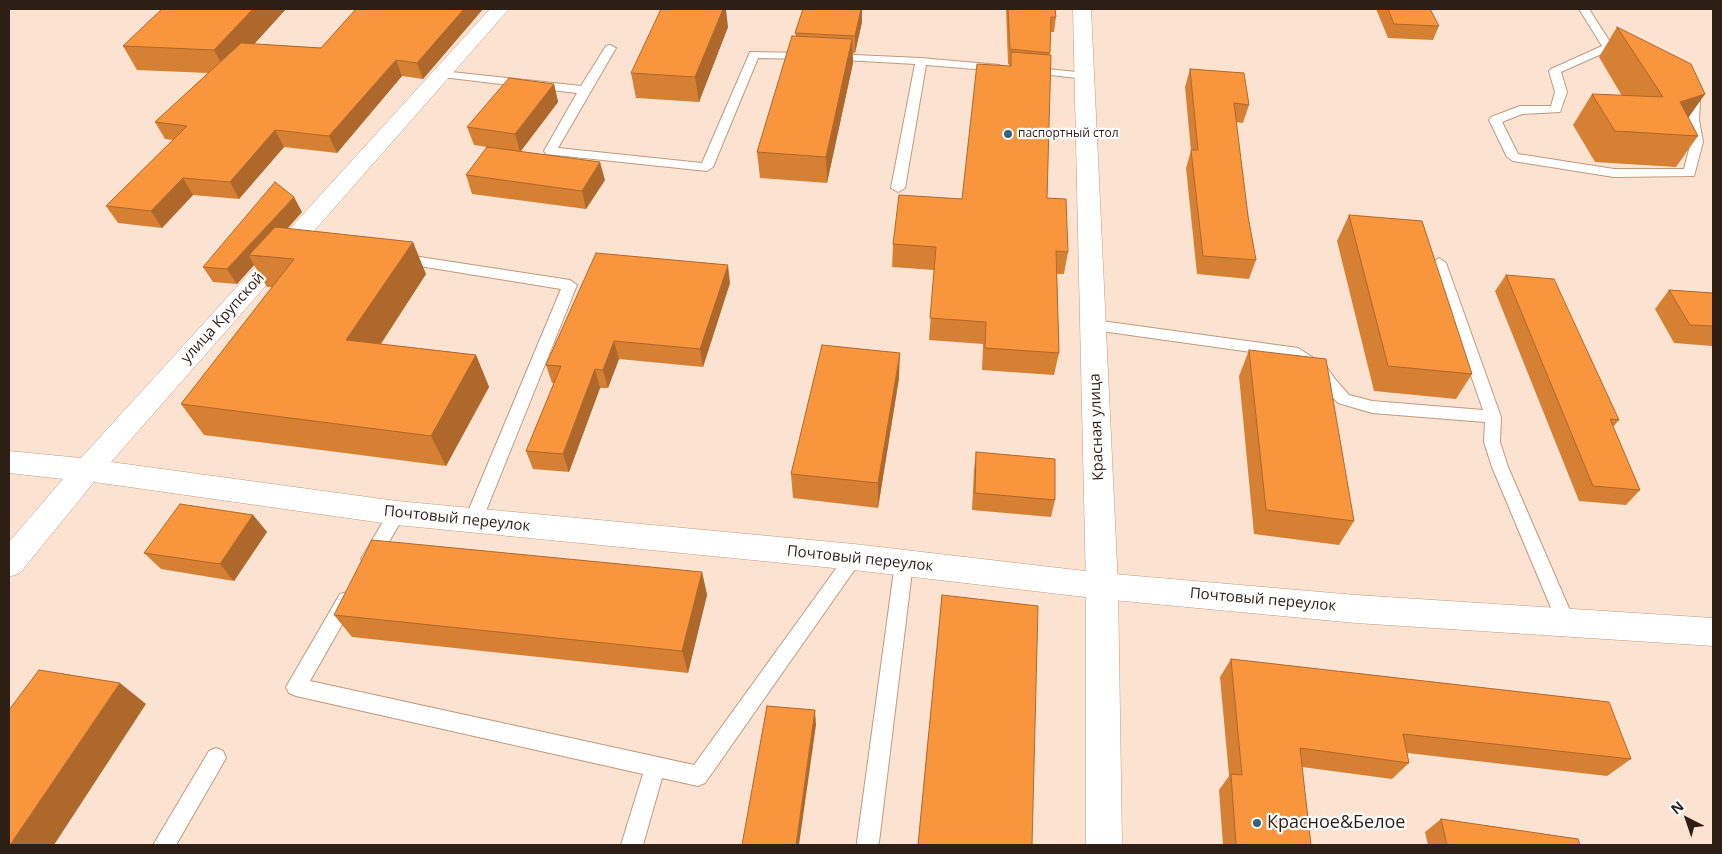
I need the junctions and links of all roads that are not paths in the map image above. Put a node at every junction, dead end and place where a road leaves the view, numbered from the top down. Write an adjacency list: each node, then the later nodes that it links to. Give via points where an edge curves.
1 (500, 9): 8 (street, улица Крупской)
2 (1082, 9): 9 (street, Красная улица)
3 (1584, 9): 4 (lane)
4 (1608, 47): 6 (lane); 10 (lane, via 1555,71 1561,92 1556,109 1520,110 1495,120 1513,157 1614,172 1689,173 1697,142 1694,101)
5 (610, 48): 11 (lane)
6 (1632, 59)
7 (921, 61): 9 (lane); 11 (lane, via 754,54 707,167 550,151); 12 (lane)
8 (442, 74): 11 (lane); 18 (street, улица Крупской, via 301,244)
9 (1086, 76): 15 (street, Красная улица)
10 (1679, 79)
11 (584, 90)
12 (898, 188)
13 (387, 257): 20 (lane, via 570,284)
14 (1439, 263): 16 (lane)
15 (1094, 325): 16 (lane, via 1298,353 1321,370 1344,399 1372,407); 24 (street, Красная улица)
16 (1493, 417): 25 (lane, via 1492,442 1500,467)
17 (9, 462): 18 (street, Почтовый переулок)
18 (87, 470): 19 (street, Почтовый переулок); 23 (street, улица Крупской)
19 (397, 514): 20 (street, Почтовый переулок); 28 (lane, via 296,687)
20 (473, 521): 21 (street, Почтовый переулок)
21 (854, 557): 22 (street, Почтовый переулок); 28 (lane, via 698,776)
22 (904, 563): 24 (street, Почтовый переулок); 29 (lane)
23 (9, 564)
24 (1102, 586): 25 (street, Почтовый переулок, via 1356,609); 32 (street, Красная улица)
25 (1566, 622): 26 (street, Почтовый переулок)
26 (1713, 632)
27 (216, 758): 30 (lane)
28 (656, 765): 31 (lane)
29 (868, 842)
30 (164, 845)
31 (632, 845)
32 (1104, 845)

